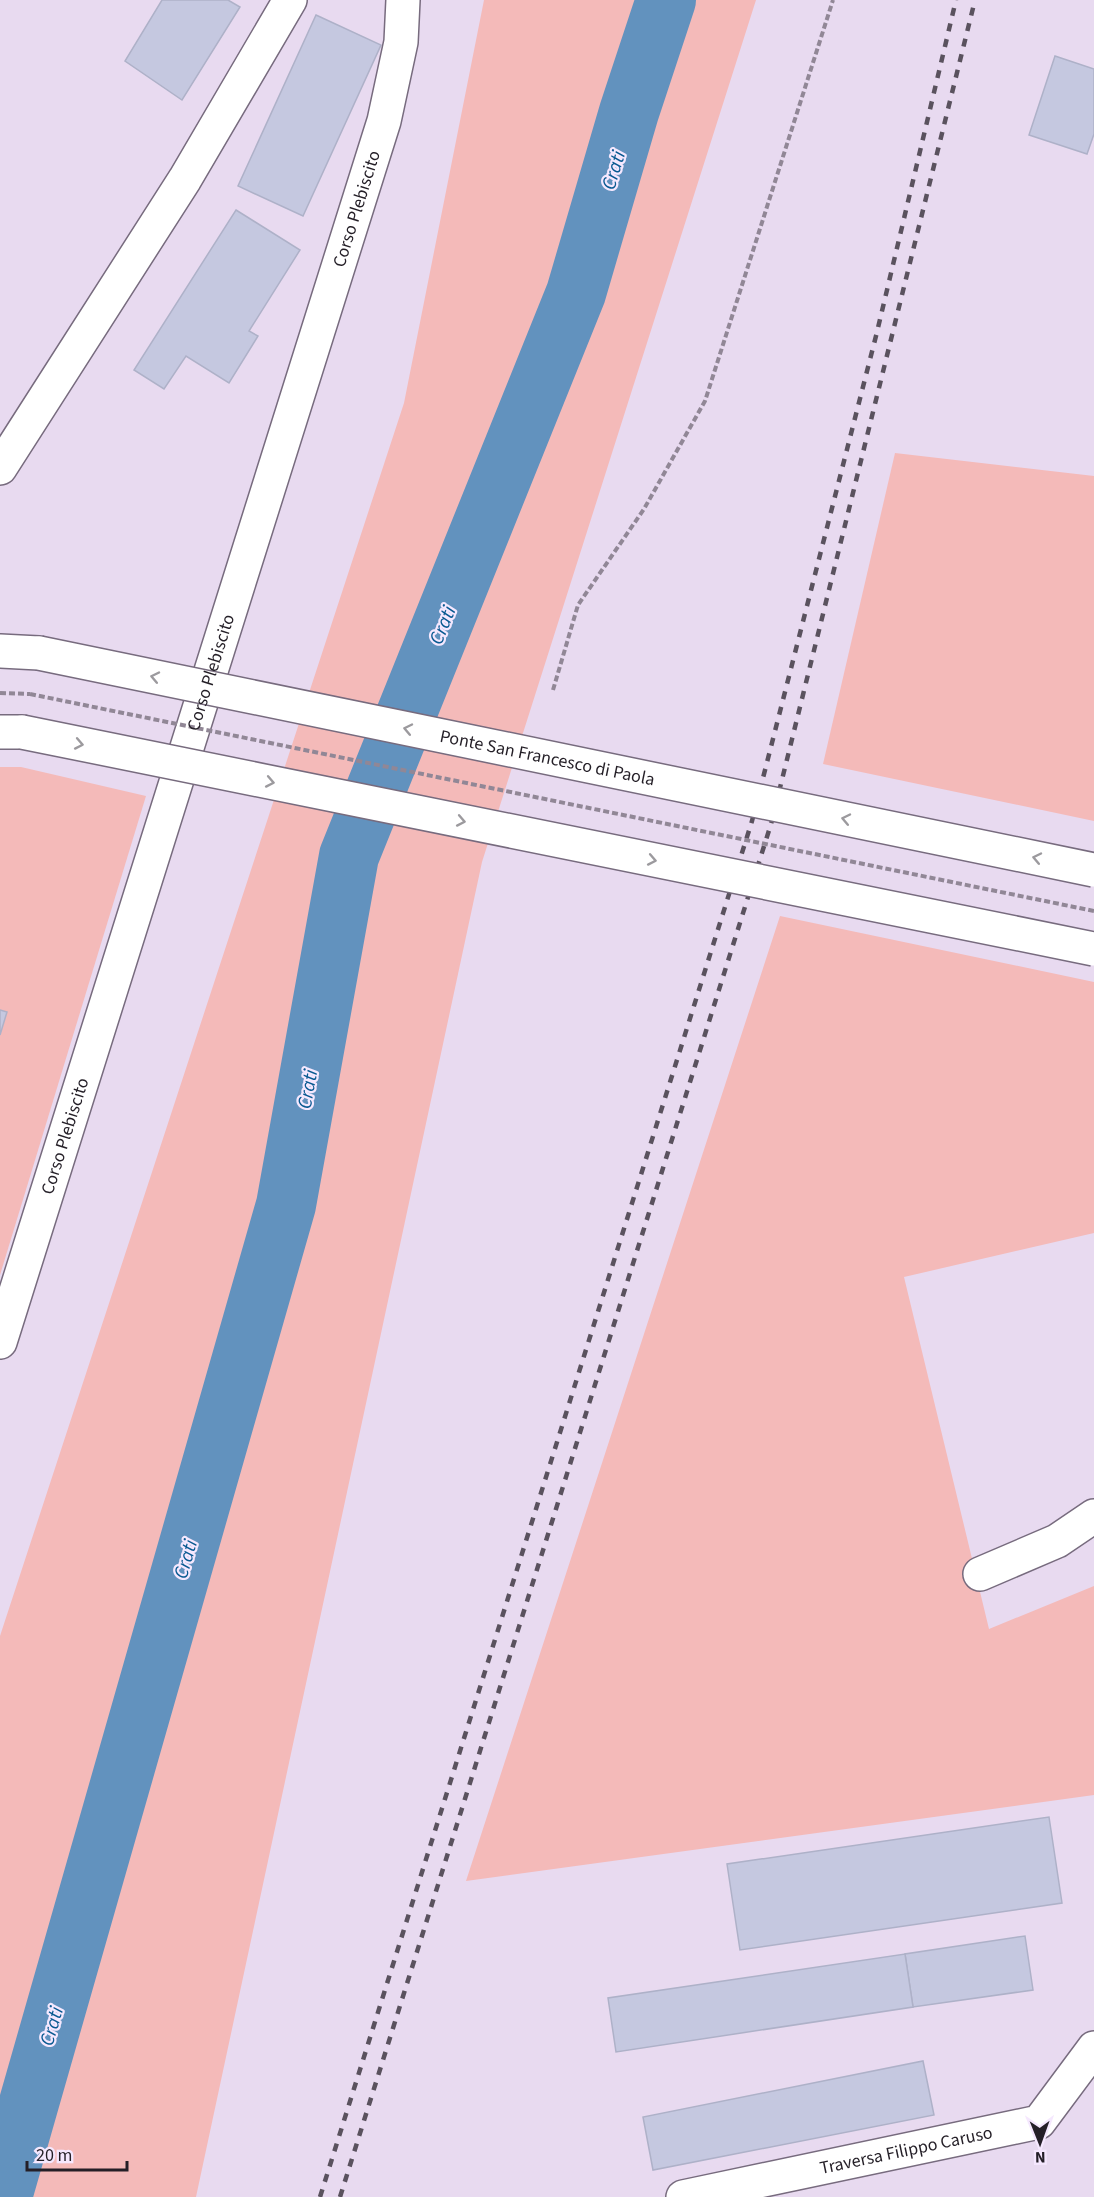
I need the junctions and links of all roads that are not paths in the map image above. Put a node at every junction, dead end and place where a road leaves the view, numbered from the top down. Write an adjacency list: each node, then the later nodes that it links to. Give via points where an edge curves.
1 (290, 0): 3 (street, via 185,179)
2 (403, 0): 8 (street, Corso Plebiscito, via 401,42 384,121)
3 (0, 468)
4 (0, 651): 6 (street, Ponte San Francesco di Paola, one-way to 4, bridge, via 39,653)
5 (11, 732): 7 (street, one-way to 7, bridge)
6 (1094, 870)
7 (1094, 949)
8 (0, 1342)
9 (1094, 1516): 10 (street, via 1057,1541)
10 (980, 1574)
11 (1094, 2048): 12 (street, Traversa Filippo Caruso, via 1039,2122)
12 (683, 2197)

